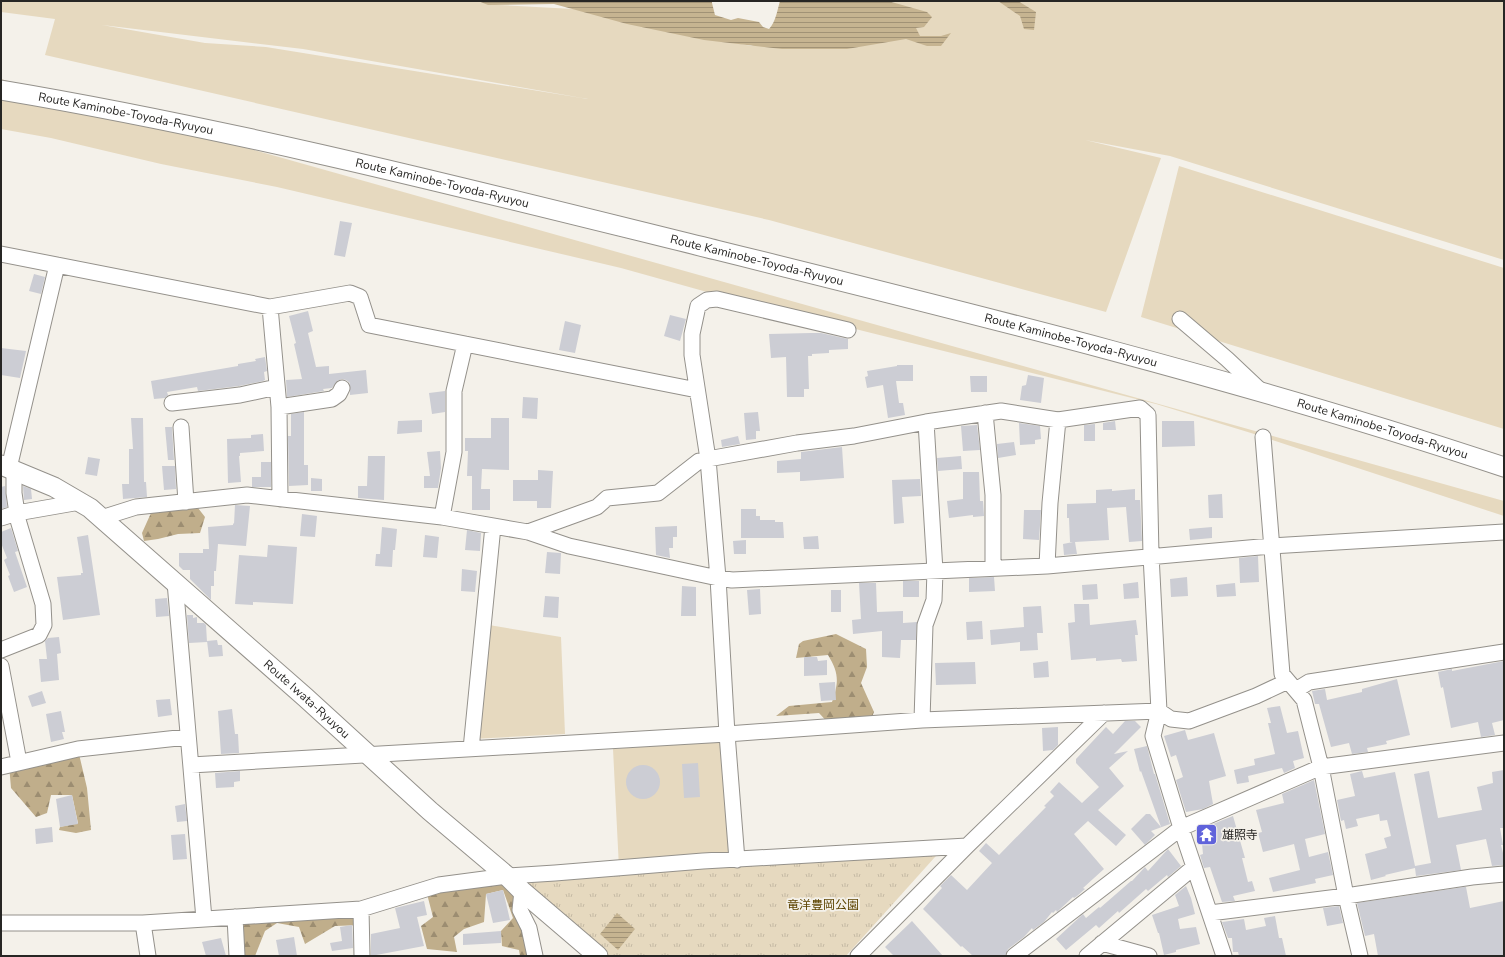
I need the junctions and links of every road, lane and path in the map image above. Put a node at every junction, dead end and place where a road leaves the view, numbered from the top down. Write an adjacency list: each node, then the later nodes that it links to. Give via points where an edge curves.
1 (1, 90): 11 (main road, Route Kaminobe-Toyoda-Ryuyou, via 237,134 888,293)
2 (1, 254): 3 (street)
3 (57, 265): 4 (street); 21 (street)
4 (270, 307): 7 (street, via 350,293 360,296 369,325); 8 (street)
5 (1180, 319): 11 (street)
6 (848, 330): 10 (street, via 717,300 707,300 698,306 692,334)
7 (465, 344): 10 (street); 26 (street, via 454,391 454,452)
8 (277, 387): 12 (street); 13 (street)
9 (342, 388): 13 (street, via 332,399)
10 (697, 390): 19 (street)
11 (1263, 393): 20 (main road, Route Kaminobe-Toyoda-Ryuyou)
12 (172, 404)
13 (279, 407): 22 (street)
14 (985, 413): 15 (street, via 1000,411); 16 (street); 35 (street, via 993,495)
15 (1058, 420): 33 (street, via 1140,408 1148,415); 34 (street)
16 (926, 422): 19 (street); 36 (street)
17 (181, 426): 24 (street)
18 (1263, 437): 32 (street)
19 (708, 459): 30 (street, via 699,462 658,493 607,498 597,507); 37 (street)
20 (1504, 467)
21 (8, 468): 23 (main road, Route Iwata-Ryuyou, via 54,487); 25 (street)
22 (280, 499): 24 (street, via 247,495); 26 (street)
23 (80, 502): 25 (street); 28 (main road, Route Iwata-Ryuyou)
24 (186, 502): 28 (street, via 136,507)
25 (17, 513): 27 (street); 39 (street, via 43,604 44,625 39,635)
26 (442, 517): 29 (street)
27 (1, 518)
28 (101, 518): 38 (main road, Route Iwata-Ryuyou)
29 (493, 526): 30 (street); 49 (street)
30 (528, 532): 37 (street, via 569,546)
31 (1504, 532): 32 (street)
32 (1271, 546): 33 (street); 42 (street, via 1282,674)
33 (1151, 555): 34 (street); 43 (street)
34 (1047, 566): 35 (street)
35 (993, 568): 36 (street)
36 (935, 571): 37 (street, via 732,580); 45 (street, via 934,600 925,625)
37 (718, 578): 46 (street)
38 (175, 582): 47 (street); 50 (main road, Route Iwata-Ryuyou)
39 (1, 650)
40 (1504, 652): 42 (street)
41 (1, 666): 51 (street)
42 (1292, 686): 43 (street, via 1256,696 1190,721 1171,719); 54 (street, via 1304,700)
43 (1159, 711): 44 (street); 55 (street, via 1153,736)
44 (1104, 713): 45 (street); 56 (street)
45 (922, 720): 46 (street)
46 (727, 734): 49 (street); 57 (street)
47 (187, 737): 51 (street, via 78,749); 52 (street)
48 (1504, 743): 54 (street)
49 (471, 749): 50 (street)
50 (368, 755): 52 (street); 60 (main road, Route Iwata-Ryuyou)
51 (19, 762): 53 (street)
52 (191, 765): 66 (street)
53 (1, 767)
54 (1321, 768): 55 (street); 62 (street)
55 (1181, 828): 58 (street); 76 (street)
56 (967, 846): 57 (street); 75 (street)
57 (737, 860): 60 (street)
58 (1194, 867): 64 (street); 69 (street)
59 (1504, 874): 62 (street)
60 (507, 876): 61 (main road, Route Iwata-Ryuyou); 63 (street, via 439,885)
61 (522, 891): 73 (street, via 520,910 529,928); 74 (main road, Route Iwata-Ryuyou)
62 (1346, 896): 64 (street); 80 (street)
63 (361, 909): 65 (street); 72 (street)
64 (1210, 913): 79 (street)
65 (235, 917): 66 (street); 71 (street)
66 (204, 920): 68 (street)
67 (1, 923): 68 (street)
68 (143, 923): 70 (street)
69 (1102, 943): 77 (street); 78 (street)
70 (148, 956)
71 (238, 956)
72 (362, 956)
73 (535, 956)
74 (598, 956)
75 (858, 956)
76 (1014, 956)
77 (1087, 956)
78 (1149, 956)
79 (1224, 956)
80 (1360, 956)

